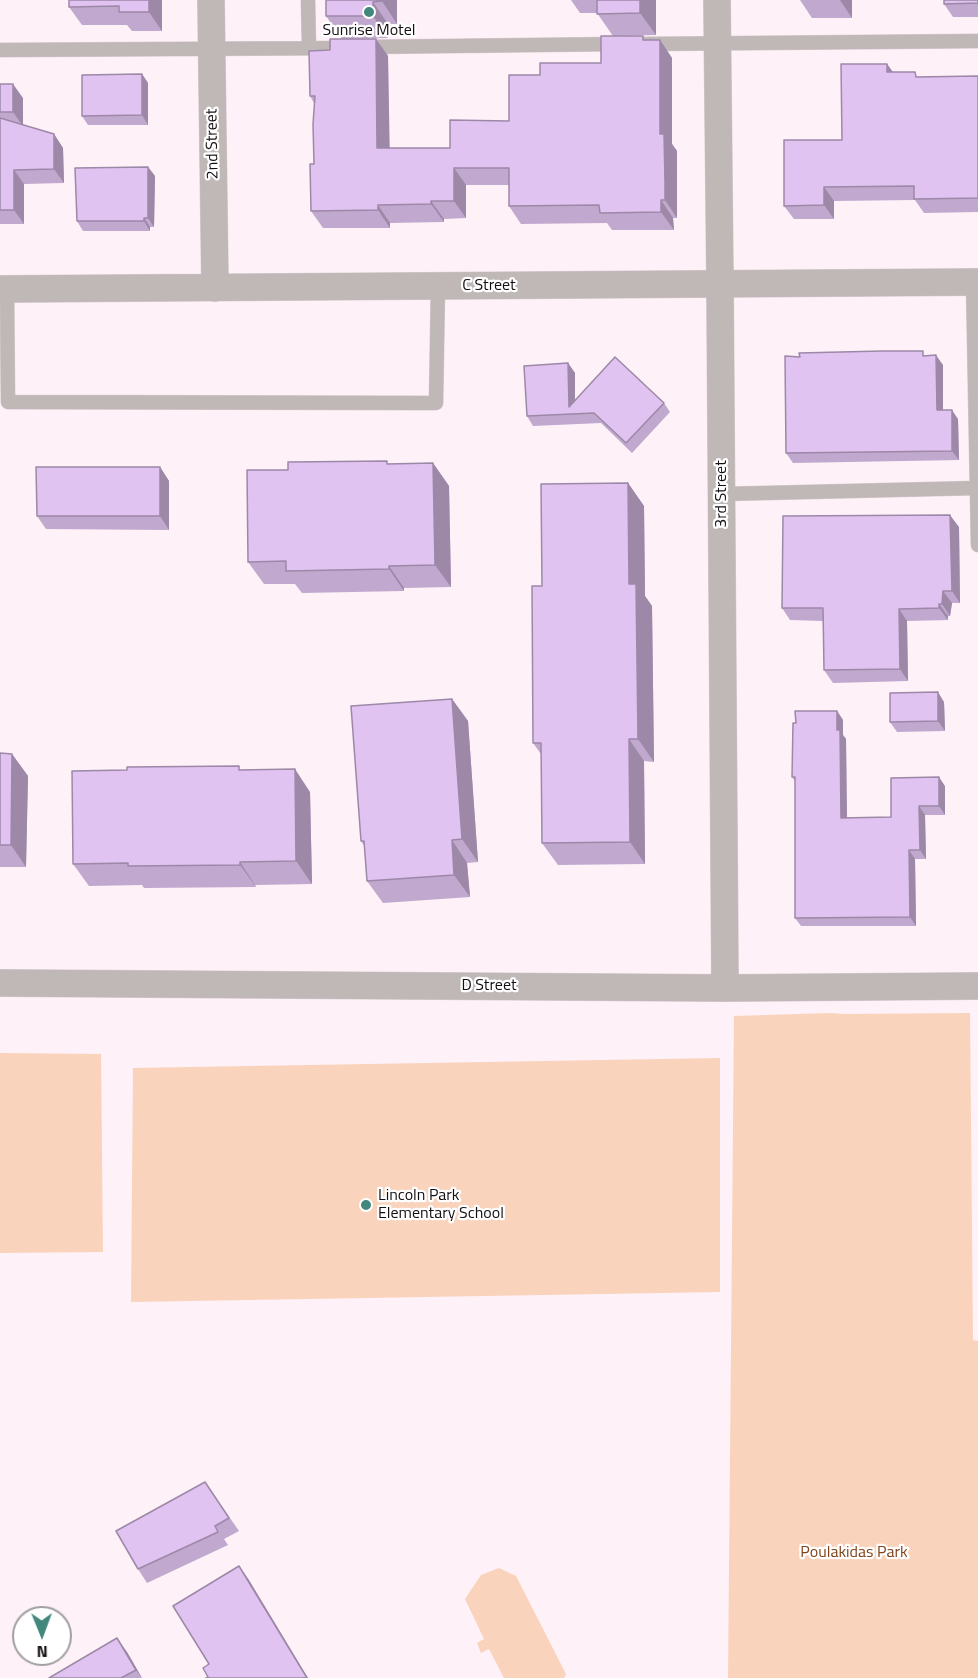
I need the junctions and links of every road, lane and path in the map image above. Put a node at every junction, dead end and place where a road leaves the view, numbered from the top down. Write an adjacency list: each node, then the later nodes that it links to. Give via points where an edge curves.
1 (212, 0): 7 (street, 2nd Street)
2 (308, 0): 6 (lane)
3 (717, 0): 5 (street, 3rd Street)
4 (978, 41): 5 (lane)
5 (717, 43): 6 (lane); 10 (street, 3rd Street)
6 (309, 48): 7 (lane)
7 (212, 49): 8 (lane); 12 (street, 2nd Street)
8 (0, 50)
9 (975, 282): 10 (street, C Street); 14 (lane)
10 (720, 284): 11 (street, C Street); 15 (street, 3rd Street)
11 (438, 286): 12 (street, C Street); 13 (lane, via 436,403 8,402)
12 (215, 288): 13 (street, C Street)
13 (3, 289)
14 (977, 488): 15 (lane); 16 (lane)
15 (722, 494): 19 (street, 3rd Street)
16 (978, 545)
17 (0, 983): 19 (street, D Street)
18 (978, 986): 19 (street, D Street)
19 (725, 988)

